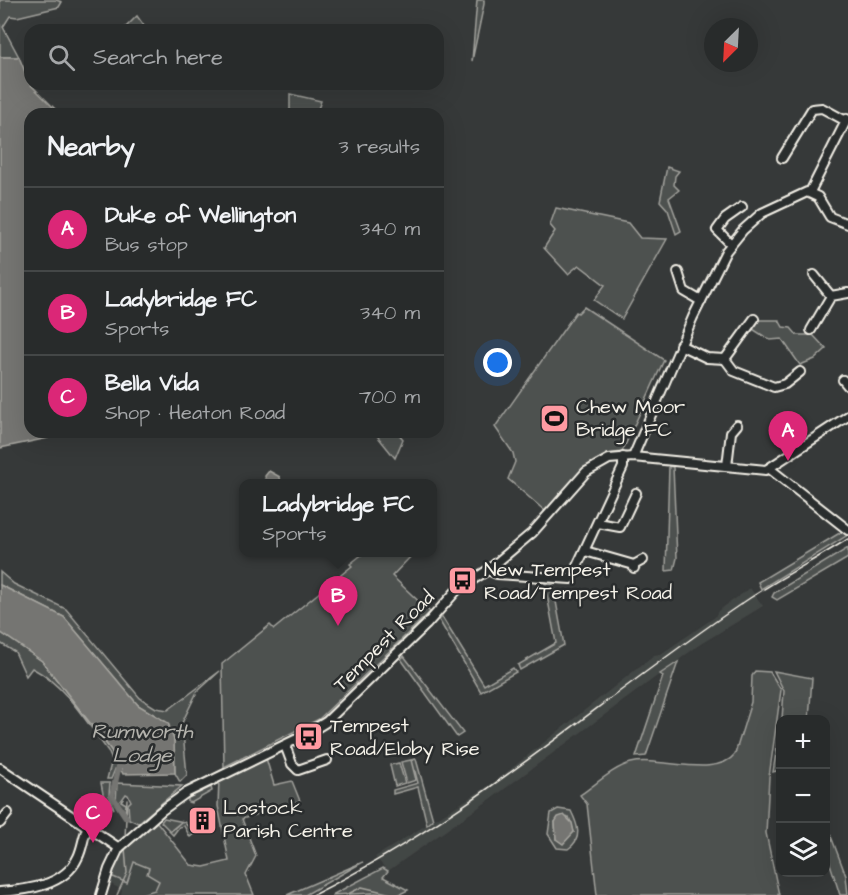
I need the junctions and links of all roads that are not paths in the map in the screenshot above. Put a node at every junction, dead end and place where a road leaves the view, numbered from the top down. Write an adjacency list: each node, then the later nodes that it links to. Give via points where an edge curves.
1 (847, 119): 2 (street, via 822,108 812,110); 3 (street)
2 (782, 158)
3 (810, 192): 5 (street, via 818,197 830,217); 6 (street, via 762,213)
4 (742, 207): 6 (street, via 717,230)
5 (848, 224)
6 (731, 244): 11 (street)
7 (678, 272): 11 (street, via 678,284)
8 (803, 275): 10 (street, via 815,274)
9 (848, 293): 10 (street)
10 (831, 296): 13 (street)
11 (701, 301): 14 (street)
12 (754, 319): 15 (street)
13 (811, 331)
14 (680, 345): 15 (street, via 706,358); 20 (street)
15 (725, 359): 16 (street, via 734,371 774,387)
16 (800, 372)
17 (848, 416): 22 (street)
18 (732, 428): 21 (street)
19 (623, 457): 20 (street, Tempest Road); 26 (street, via 623,467); 30 (street, Tempest Road, via 609,459 586,472 532,533)
20 (633, 457): 21 (street, Tempest Road)
21 (728, 466): 22 (street, Tempest Road)
22 (770, 469): 27 (street)
23 (636, 493): 24 (street)
24 (631, 505): 25 (street); 26 (street, via 620,526)
25 (640, 508)
26 (598, 523): 28 (street)
27 (848, 530)
28 (585, 551): 29 (street, via 634,567); 30 (street, via 571,579 497,574)
29 (643, 560)
30 (488, 570): 31 (street, Tempest Road, via 457,590 335,714)
31 (285, 745): 32 (street, via 298,770); 37 (street, Tempest Road, via 186,793)
32 (327, 760)
33 (0, 768): 36 (street)
34 (8, 813): 35 (street)
35 (0, 823)
36 (88, 826): 37 (street); 38 (street, via 78,859 64,874 40,886)
37 (119, 848): 39 (street)
38 (0, 892)
39 (101, 895)

